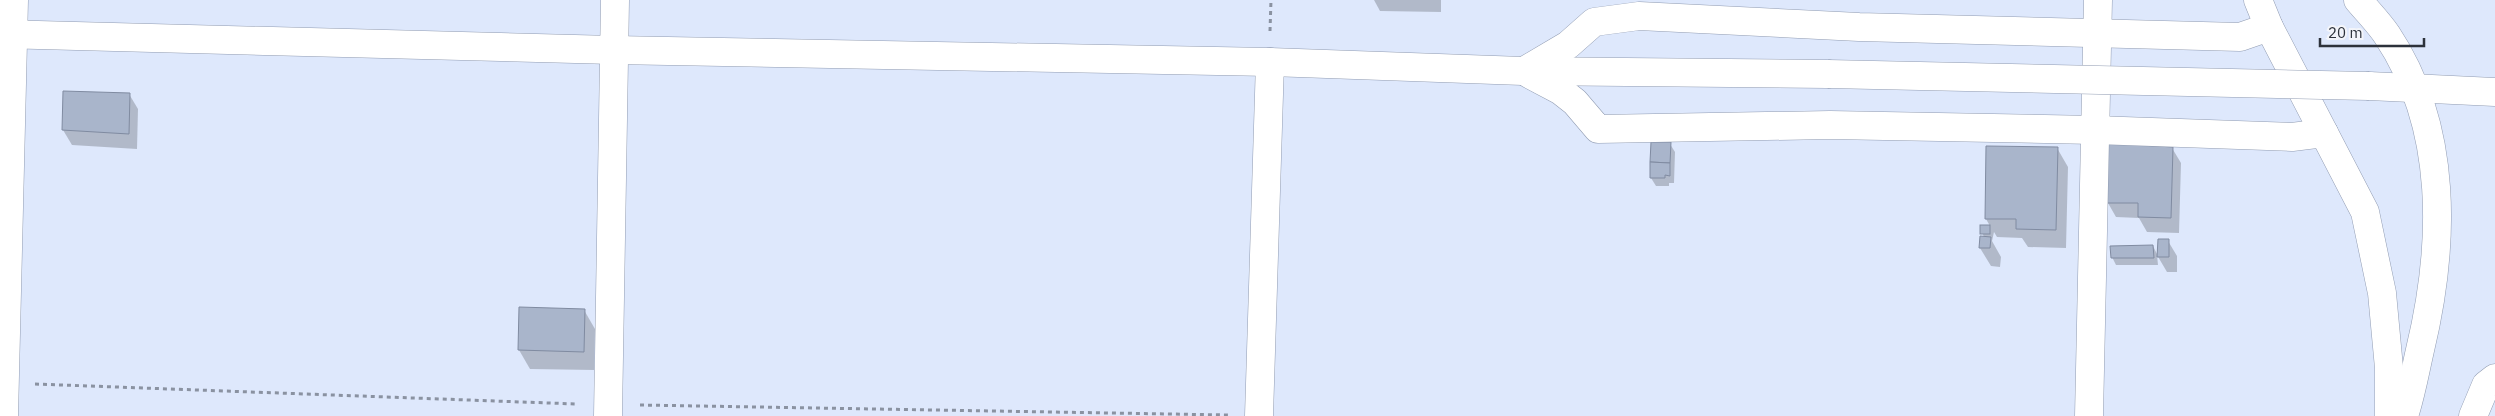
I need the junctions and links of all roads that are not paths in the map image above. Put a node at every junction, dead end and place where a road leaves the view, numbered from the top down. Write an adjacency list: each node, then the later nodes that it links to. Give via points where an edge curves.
1 (14, 0): 8 (street)
2 (615, 0): 9 (street)
3 (2098, 0): 7 (street)
4 (2258, 0): 6 (street)
5 (2358, 0): 12 (street, via 2387,35)
6 (2269, 27): 7 (street, via 2240,37); 15 (street)
7 (2097, 33): 11 (street, via 1859,27 1639,16 1594,22 1568,45); 14 (street)
8 (6, 34): 9 (street); 18 (street)
9 (614, 50): 10 (street); 17 (street)
10 (1270, 62): 11 (street); 19 (street)
11 (1523, 72): 12 (street, bridge, via 1828,74); 14 (street, via 1561,91 1598,129 1830,125)
12 (2414, 87): 13 (street); 22 (street, via 2427,124 2438,198 2438,235 2430,310)
13 (2495, 92)
14 (2095, 130): 15 (street, via 2292,137); 20 (street)
15 (2324, 133): 21 (street, via 2365,212 2382,292 2389,368)
16 (2495, 378): 23 (street, via 2486,385)
17 (608, 410)
18 (4, 416)
19 (1258, 416)
20 (2089, 416)
21 (2388, 416)
22 (2404, 416)
23 (2473, 416)

